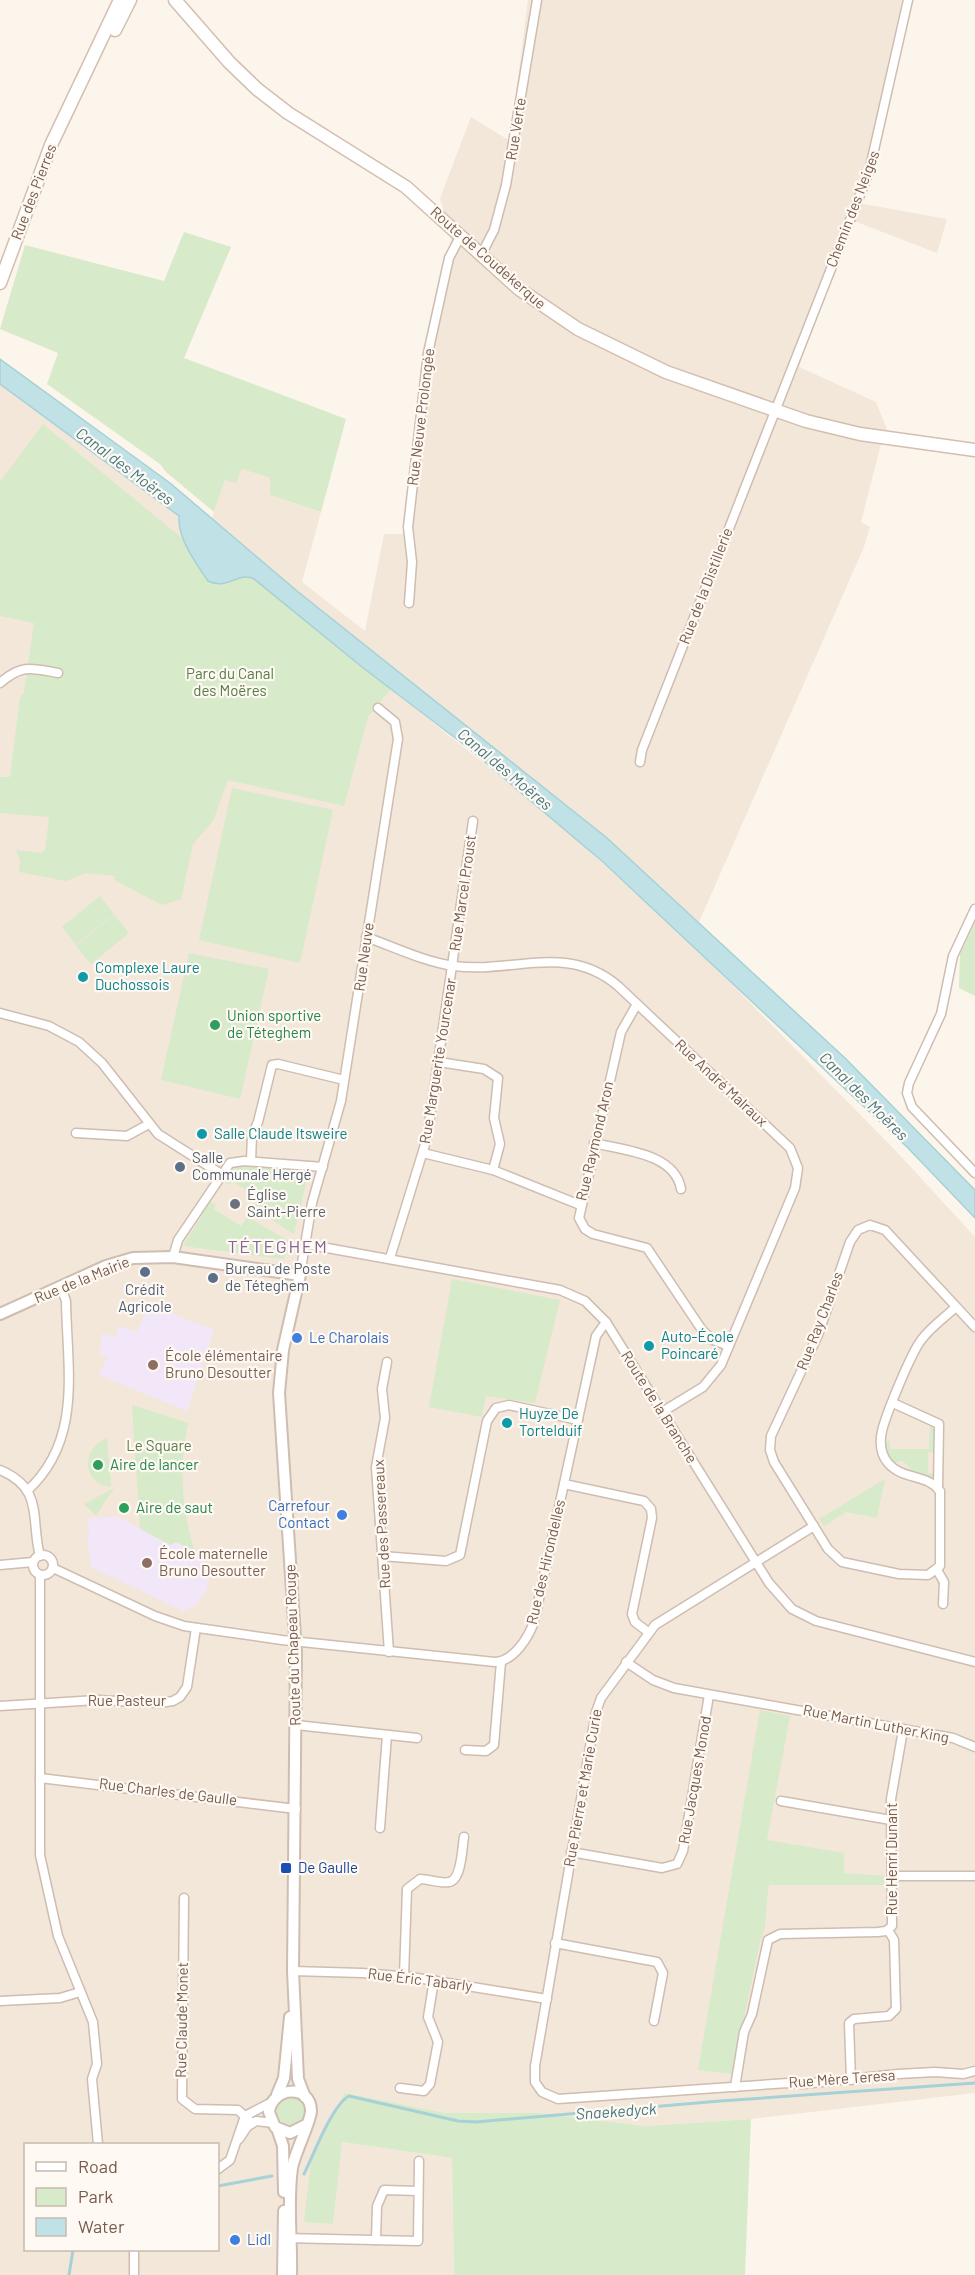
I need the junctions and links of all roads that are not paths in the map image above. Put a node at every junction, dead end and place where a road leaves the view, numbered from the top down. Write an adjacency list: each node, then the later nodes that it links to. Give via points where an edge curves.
1 (120, 0): 8 (main road, Rue des Pierres)
2 (130, 0): 8 (main road, Rue des Pierres)
3 (171, 0): 7 (main road, Route de Coudekerque)
4 (175, 0): 7 (main road, Route de Coudekerque)
5 (537, 0): 10 (street, Rue Verte, via 506,185 492,235)
6 (908, 0): 12 (street, Chemin des Neiges, via 873,161)
7 (186, 15): 9 (main road, Route de Coudekerque, via 233,67 268,98 389,174)
8 (71, 103): 11 (main road, Rue des Pierres, via 39,175)
9 (461, 235): 10 (main road, Route de Coudekerque); 14 (street, Rue Neuve Prolongée, via 449,258 428,353 408,527 412,562)
10 (481, 255): 12 (main road, Route de Coudekerque, via 541,305 600,342 666,372)
11 (0, 283)
12 (774, 410): 13 (main road, Route de Coudekerque, via 854,433); 18 (street, Rue de la Distillerie)
13 (975, 450)
14 (409, 603)
15 (58, 673): 16 (street, via 22,668)
16 (0, 682)
17 (378, 708): 21 (street, Rue Neuve, via 395,722 399,735)
18 (640, 762)
19 (473, 821): 22 (street, Rue Marcel Proust)
20 (975, 909): 34 (street, via 953,956 943,1008 907,1093 912,1107)
21 (366, 937): 22 (street, Rue André Malraux); 26 (street, Rue Neuve)
22 (453, 966): 23 (street, Rue André Malraux, via 580,964 606,976); 25 (street, Rue Marguerite Yourcenar)
23 (637, 1004): 29 (street, Rue Raymond Aron, via 622,1029); 47 (street, Rue André Malraux, via 783,1141 796,1160 795,1188)
24 (0, 1013): 27 (street, via 49,1026 79,1042 102,1063)
25 (439, 1062): 30 (street, Rue Marguerite Yourcenar); 33 (street, via 484,1069 498,1078 494,1118 500,1144)
26 (344, 1080): 31 (street, via 272,1065 252,1135); 32 (street, Rue Neuve)
27 (149, 1124): 28 (street, via 127,1136); 35 (street, via 161,1137)
28 (76, 1133)
29 (594, 1143): 36 (street, via 663,1162 675,1172); 37 (street, Rue Raymond Aron)
30 (423, 1153): 33 (street); 40 (street, Rue Marguerite Yourcenar)
31 (250, 1161): 32 (street); 35 (street, via 233,1162)
32 (323, 1167): 38 (street, Rue Neuve)
33 (493, 1170): 37 (street)
34 (975, 1173)
35 (221, 1174): 39 (street, via 177,1244)
36 (681, 1189)
37 (580, 1204): 47 (street, Rue Raymond Aron, via 579,1218 585,1229 647,1248 702,1330)
38 (306, 1244): 40 (street, Route de la Branche); 41 (street, Rue Neuve)
39 (173, 1257): 41 (street, Rue de la Mairie); 42 (street, Rue de la Mairie, via 120,1261)
40 (390, 1258): 45 (street, Route de la Branche, via 564,1291 589,1304)
41 (300, 1275): 67 (street, Route du Chapeau Rouge, via 282,1357 279,1398)
42 (61, 1287): 44 (street, Rue de la Mairie); 55 (street, via 66,1301 68,1420 44,1474)
43 (956, 1307): 46 (street, Rue Ray Charles); 49 (street, via 919,1342); 56 (street, Rue Ray Charles, via 885,1230 870,1225 856,1232 820,1329 770,1439 772,1457)
44 (0, 1314)
45 (606, 1322): 50 (street, Route de la Branche); 51 (street, Rue des Hirondelles, via 596,1336)
46 (975, 1327)
47 (729, 1346): 50 (street, Rue André Malraux, via 709,1381)
48 (387, 1362): 57 (street, Rue des Passereaux, via 382,1389 385,1418 376,1467)
49 (893, 1403): 54 (street, via 939,1424); 54 (street, via 881,1436 884,1458 902,1475 929,1482)
50 (662, 1412): 59 (street, Route de la Branche)
51 (578, 1420): 53 (street, Rue des Hirondelles); 57 (street, via 509,1405 496,1408 487,1420 460,1556 446,1562)
52 (0, 1470): 55 (street, via 16,1478)
53 (564, 1484): 66 (street, via 642,1501 651,1509 632,1614 635,1622); 69 (street, Rue des Hirondelles, via 533,1625 511,1657)
54 (938, 1489): 62 (street, via 941,1561)
55 (27, 1491): 58 (street, via 36,1511)
56 (814, 1526): 59 (street); 62 (street, Rue Ray Charles, via 842,1562 903,1575 928,1575)
57 (382, 1556): 68 (street, Rue des Passereaux)
58 (37, 1559): 60 (street); 61 (street, via 50,1558); 63 (street, via 34,1570)
59 (755, 1562): 66 (street, Rue Pierre et Marie Curie); 71 (street, Route de la Branche, via 780,1598 805,1617)
60 (0, 1564)
61 (53, 1568): 63 (street, via 48,1575); 65 (street, via 155,1616)
62 (937, 1570): 64 (street, via 944,1582)
63 (40, 1575): 73 (street)
64 (943, 1604)
65 (196, 1628): 67 (street); 73 (street, Rue Pasteur, via 187,1687 175,1700)
66 (648, 1632): 70 (street, Rue Pierre et Marie Curie)
67 (295, 1641): 68 (street); 75 (street, Route du Chapeau Rouge)
68 (389, 1652): 69 (street)
69 (501, 1662): 80 (street, via 494,1745 486,1751)
70 (626, 1662): 72 (street, Rue Martin Luther King, via 665,1686); 87 (street, Rue Pierre et Marie Curie, via 596,1709)
71 (975, 1664)
72 (709, 1695): 76 (street, Rue Martin Luther King); 87 (street, Rue Jacques Monod, via 683,1851 676,1864 662,1868)
73 (39, 1703): 74 (street, Rue Pasteur); 81 (street)
74 (0, 1706)
75 (296, 1725): 77 (street); 83 (street, Route du Chapeau Rouge)
76 (903, 1730): 79 (street, Rue Martin Luther King, via 957,1739); 84 (street, Rue Henri Dunant, via 891,1794)
77 (387, 1735): 78 (street); 85 (street)
78 (417, 1738)
79 (975, 1747)
80 (465, 1750)
81 (40, 1778): 83 (street, Rue Charles de Gaulle); 96 (street, via 40,1848 55,1925)
82 (781, 1801): 84 (street)
83 (296, 1809): 93 (street, Route du Chapeau Rouge)
84 (891, 1820): 88 (street, Rue Henri Dunant)
85 (380, 1827)
86 (464, 1837): 94 (street, via 454,1880 420,1879 407,1889)
87 (572, 1852): 92 (street, Rue Pierre et Marie Curie)
88 (892, 1876): 89 (street); 91 (street, Rue Henri Dunant, via 892,1924)
89 (975, 1876)
90 (184, 1898): 106 (street, Rue Claude Monet, via 182,2099 192,2108 234,2109)
91 (888, 1930): 101 (street, via 894,1940 896,2009 887,2016 849,2023); 102 (street, Rue Henri Dunant, via 780,1934 768,1940 752,2014 744,2032)
92 (555, 1943): 97 (street); 99 (street, via 657,1962 663,1976)
93 (293, 1971): 94 (street, Rue Éric Tabarly); 104 (street, Route du Chapeau Rouge, via 298,2074); 105 (street, Route du Chapeau Rouge, via 284,2081)
94 (404, 1976): 95 (street, Rue Éric Tabarly)
95 (434, 1980): 97 (street, Rue Éric Tabarly); 103 (street, via 428,2017 438,2042 430,2084 424,2091)
96 (80, 1992): 98 (street, via 60,1998); 110 (street, via 93,2027 97,2064 92,2081)
97 (547, 1999): 102 (street, Rue Mère Teresa, via 534,2075 537,2088 545,2094 561,2099)
98 (0, 2001)
99 (654, 2021)
100 (975, 2071): 101 (street, Rue Mère Teresa)
101 (851, 2080): 102 (street, Rue Mère Teresa)
102 (735, 2087)
103 (400, 2088)
104 (305, 2097): 105 (street, via 292,2091); 108 (street, via 311,2111)
105 (274, 2099): 106 (street); 109 (street, via 269,2112)
106 (247, 2115): 107 (street); 111 (street, via 240,2125)
107 (252, 2123): 109 (street, via 262,2120); 111 (street)
108 (306, 2125): 109 (street, via 294,2132); 115 (street, via 291,2173)
109 (275, 2126): 115 (street, via 283,2146)
110 (98, 2143)
111 (235, 2148): 113 (street, via 229,2163)
112 (418, 2161): 114 (street)
113 (219, 2168)
114 (418, 2190): 116 (street, via 384,2190 377,2206); 116 (street, via 418,2241)
115 (288, 2238): 116 (street); 119 (street); 120 (street)
116 (376, 2240)
117 (134, 2251): 118 (street)
118 (134, 2275)
119 (283, 2275)
120 (291, 2275)

